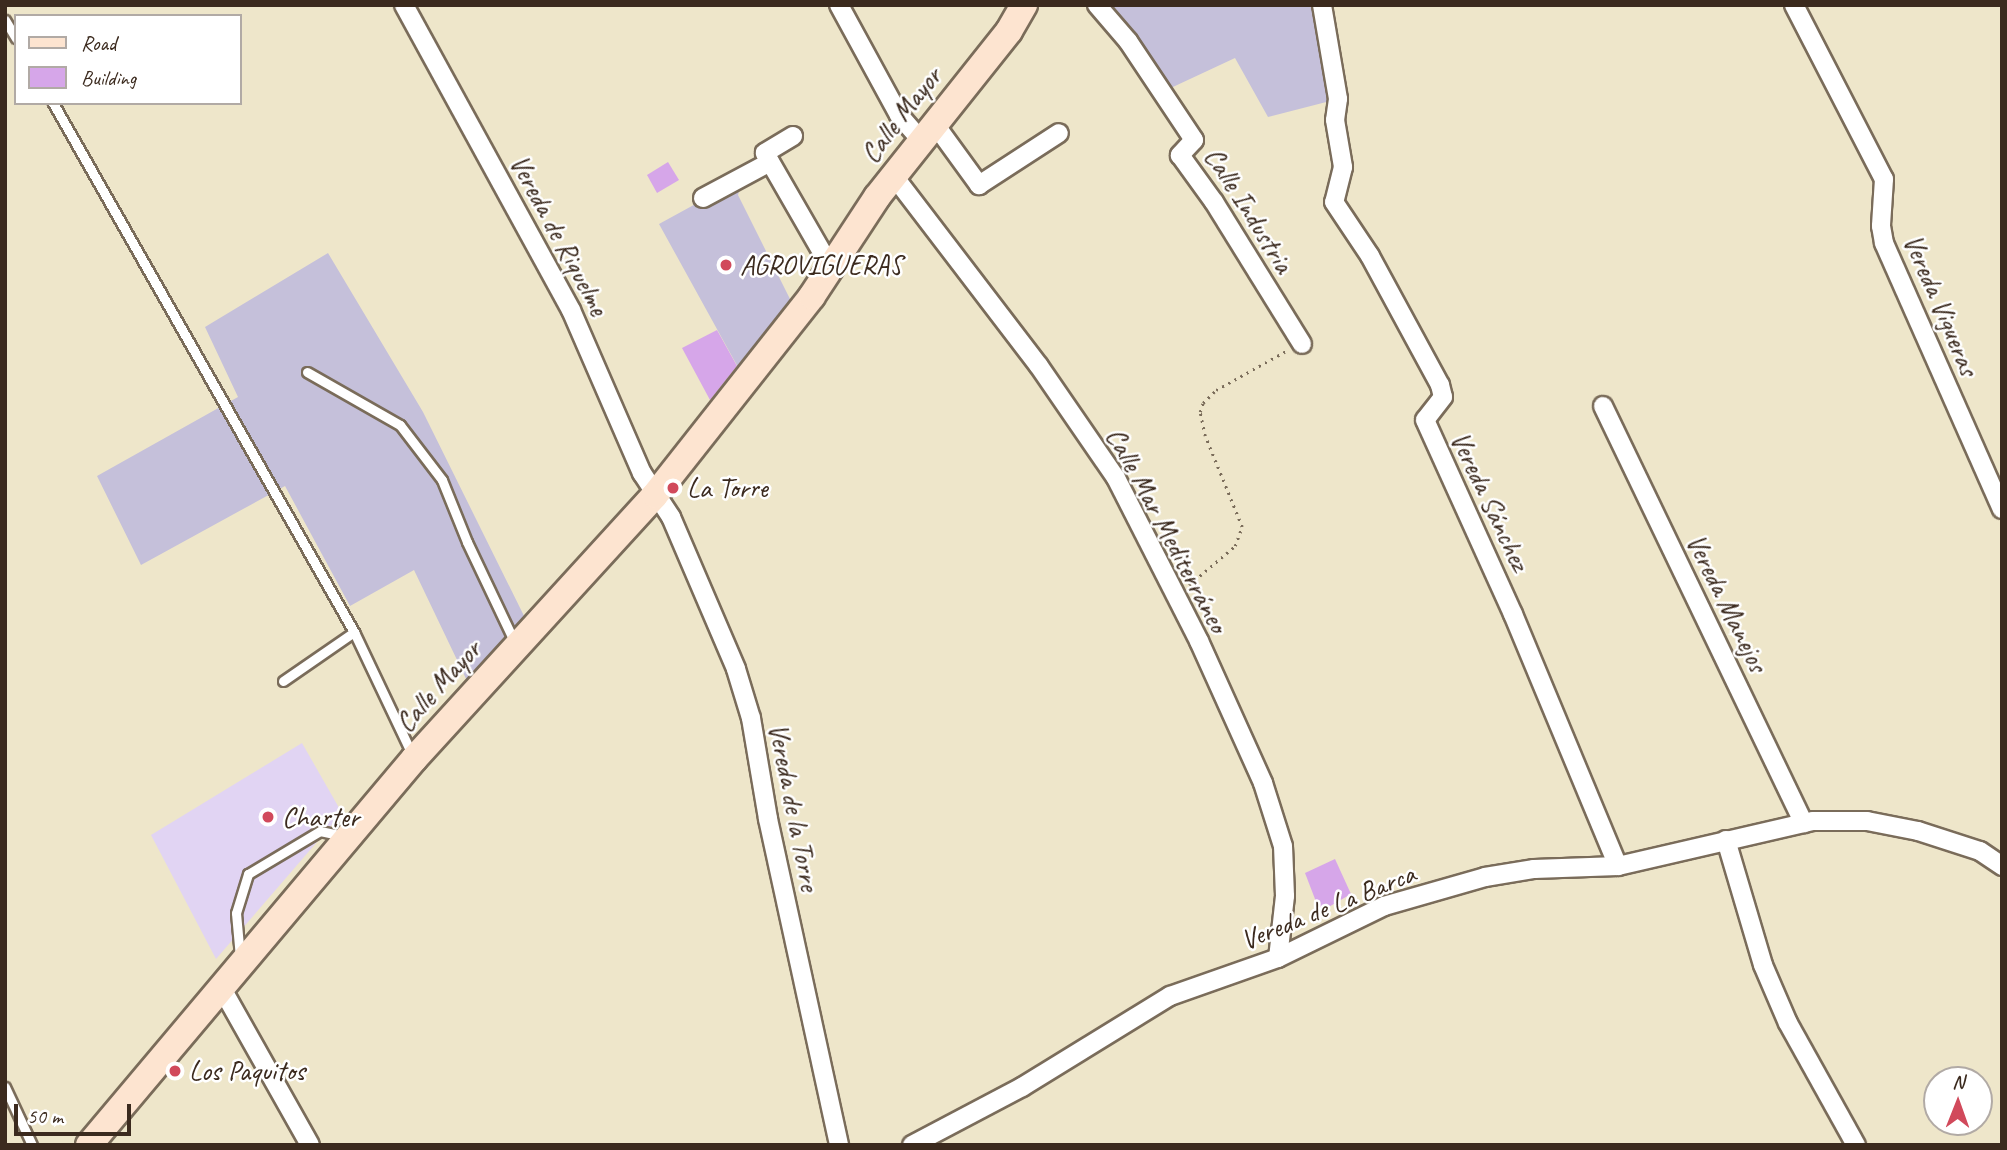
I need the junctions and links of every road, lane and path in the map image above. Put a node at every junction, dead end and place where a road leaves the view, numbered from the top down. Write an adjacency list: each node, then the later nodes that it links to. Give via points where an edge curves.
1 (404, 5): 18 (street, Vereda de Riquelme, via 571,310)
2 (839, 5): 8 (street, via 899,115)
3 (1024, 5): 8 (main road, Calle Mayor, via 1009,31)
4 (1097, 5): 15 (street, Calle Industria, via 1128,41 1194,140 1181,155)
5 (1322, 5): 28 (street, Vereda Sánchez, via 1338,99 1335,120 1343,167 1334,202 1370,256 1440,385 1443,397 1425,420 1428,429 1513,614)
6 (1794, 5): 19 (street, Vereda Vigueras, via 1884,178 1884,243)
7 (54, 105): 21 (lane)
8 (927, 132): 9 (street, via 979,184); 12 (main road, Calle Mayor)
9 (1059, 133)
10 (793, 136): 11 (street, via 765,153)
11 (770, 162): 13 (street); 14 (street)
12 (893, 175): 14 (main road, Calle Mayor); 20 (street, Calle Mar Mediterráneo, via 1039,366 1116,478)
13 (702, 198)
14 (831, 268): 18 (main road, Calle Mayor)
15 (1302, 344): 20 (path, via 1260,363 1203,403 1200,412 1205,436 1241,520 1242,533 1235,546)
16 (307, 372): 22 (lane, via 400,425 442,480)
17 (1603, 406): 25 (street, Vereda Manejos)
18 (655, 495): 22 (main road, Calle Mayor); 37 (street, Vereda de la Torre, via 671,517 710,600 751,718 768,819)
19 (2002, 509)
20 (1175, 595): 30 (street, Calle Mar Mediterráneo, via 1263,783 1283,846 1285,896)
21 (354, 632): 23 (lane); 24 (lane)
22 (516, 647): 24 (main road, Calle Mayor)
23 (283, 681)
24 (414, 759): 26 (main road, Calle Mayor)
25 (1804, 822): 27 (street, Vereda de La Barca); 29 (street, Vereda de La Barca, via 1867,821 1917,831 1980,851)
26 (348, 837): 31 (main road, Calle Mayor); 31 (lane, via 320,831 248,874 236,913)
27 (1726, 840): 28 (street, Vereda de La Barca); 39 (street, via 1763,965 1788,1023)
28 (1618, 866): 30 (street, Vereda de La Barca, via 1534,869 1485,877 1384,906)
29 (2002, 866)
30 (1278, 958): 38 (street, Vereda de La Barca, via 1170,996 1022,1087)
31 (240, 964): 32 (main road, Calle Mayor)
32 (221, 987): 35 (main road, Calle Mayor); 36 (street)
33 (5, 1087): 34 (lane)
34 (32, 1145)
35 (89, 1145)
36 (310, 1145)
37 (839, 1145)
38 (912, 1145)
39 (1856, 1145)

